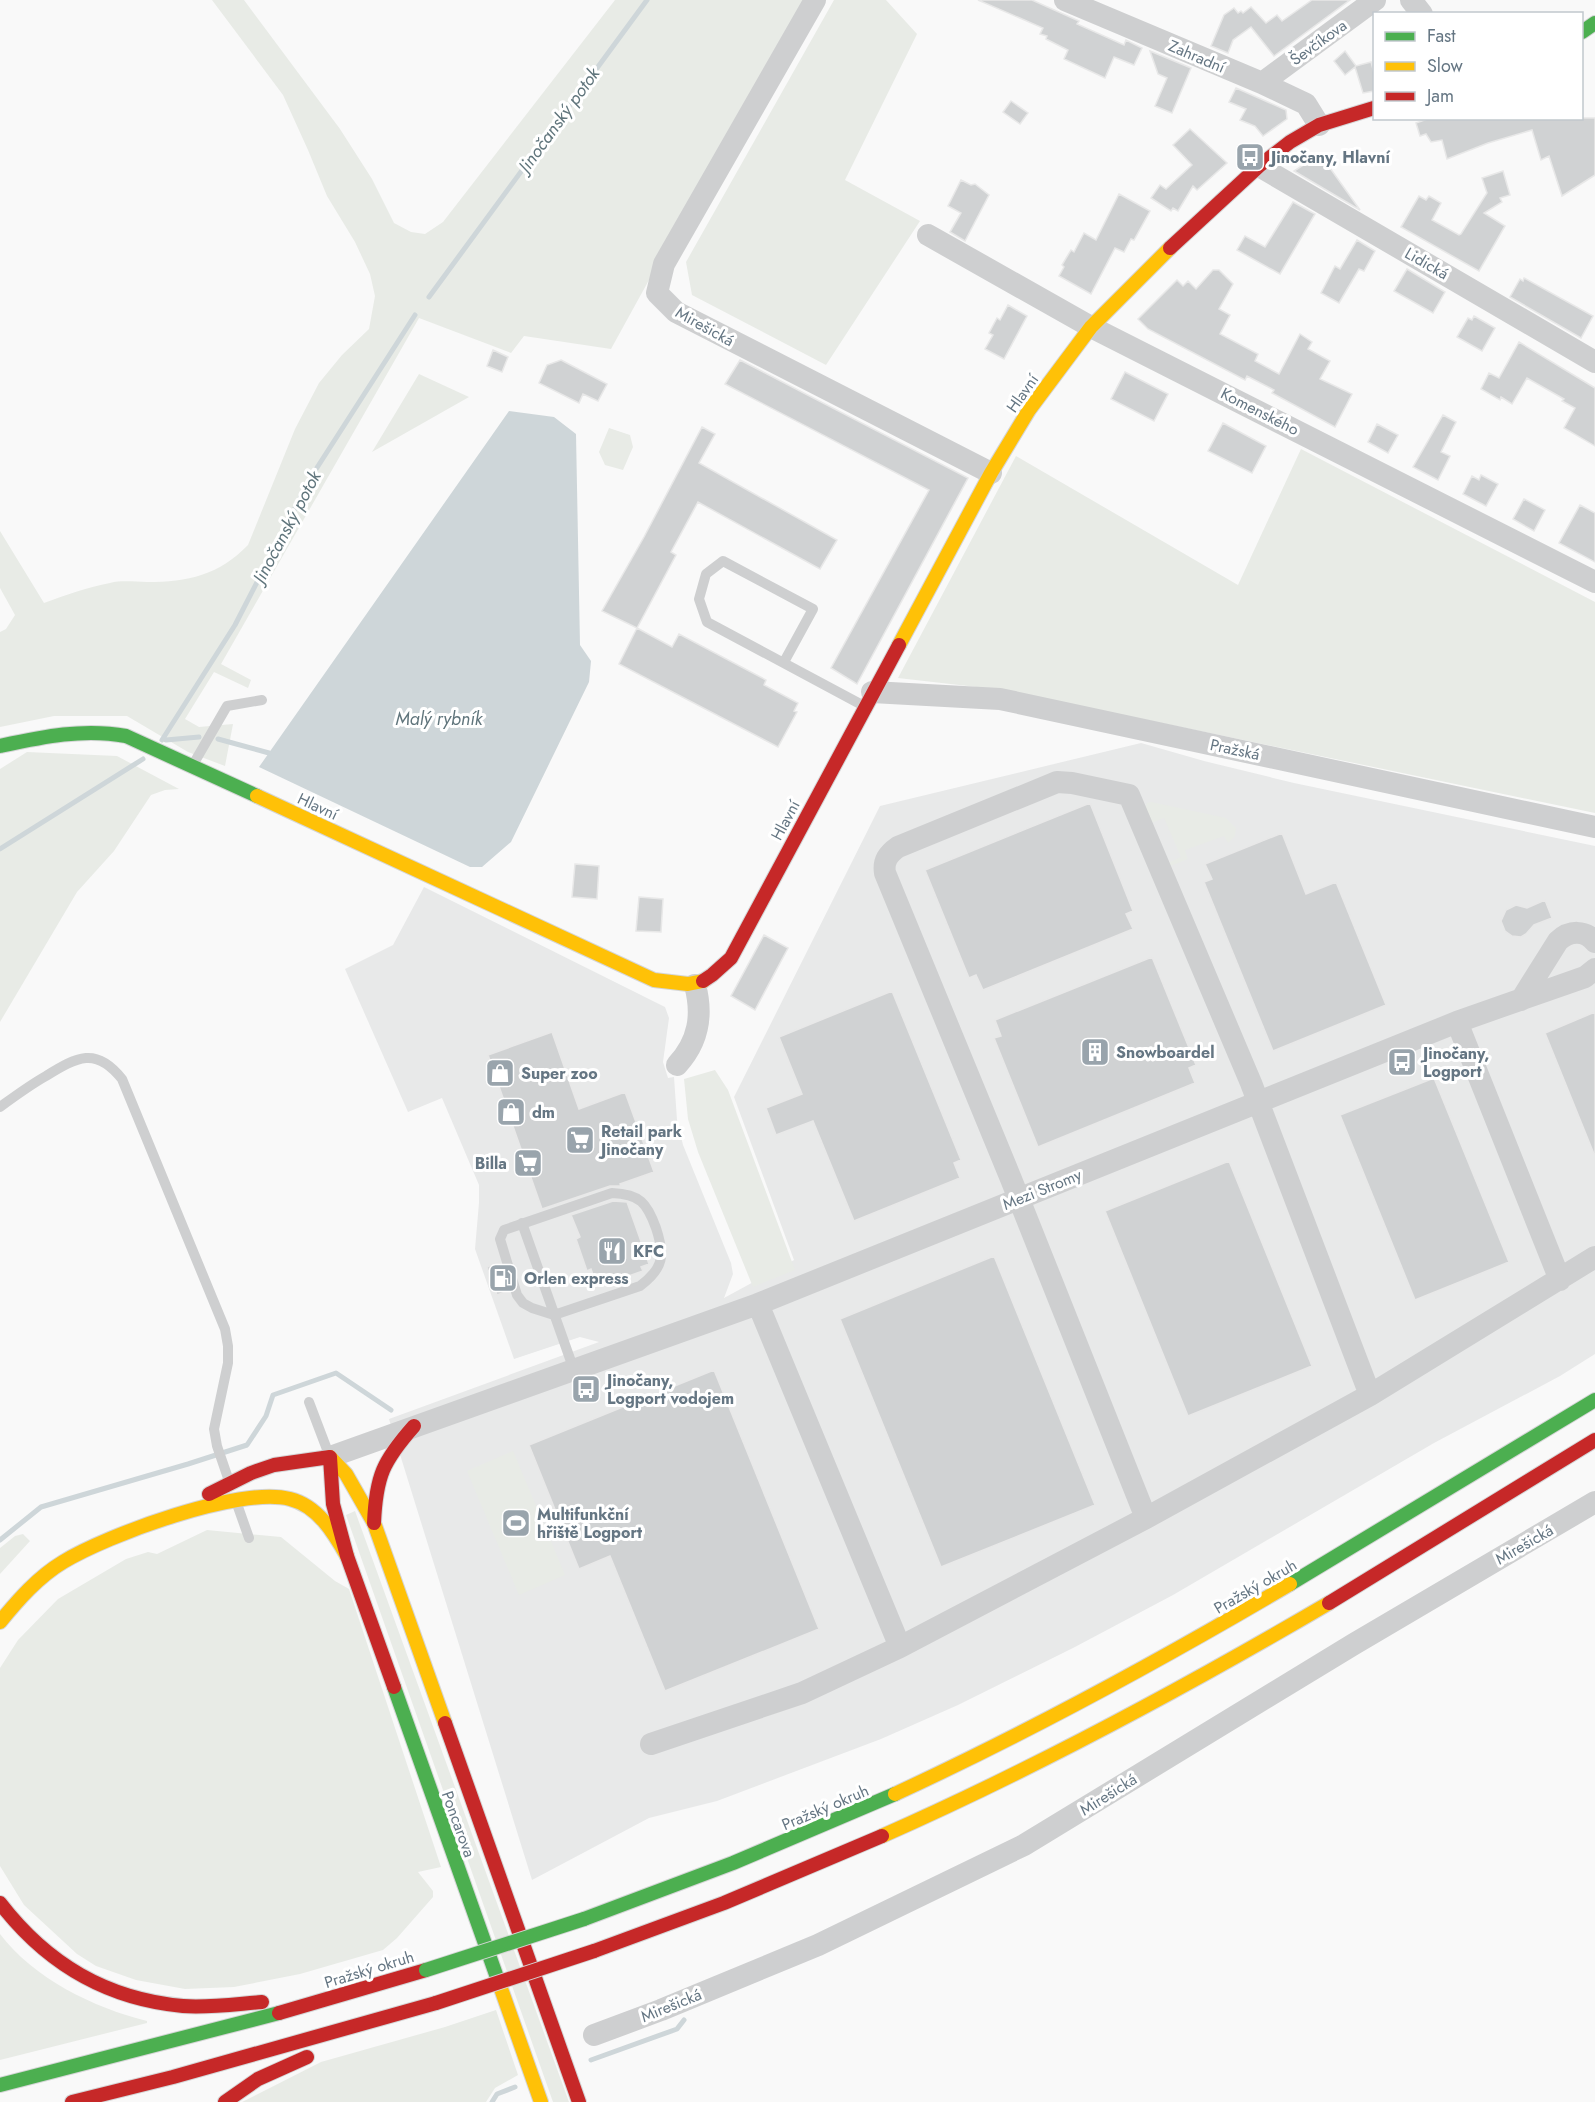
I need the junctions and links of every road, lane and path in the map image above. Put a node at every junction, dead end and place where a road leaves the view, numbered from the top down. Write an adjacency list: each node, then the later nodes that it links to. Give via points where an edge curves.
1 (815, 0): 13 (street, Mirešická, via 664,264 657,293 676,312)
2 (1065, 0): 6 (street, Zahradní)
3 (1375, 0): 6 (street, Ševčíkova)
4 (1411, 0): 5 (street)
5 (1420, 12)
6 (1262, 83): 8 (street, Zahradní, via 1306,104)
7 (1373, 108): 8 (main road, Hlavní)
8 (1319, 125): 9 (main road, Hlavní)
9 (1259, 166): 11 (main road, Hlavní); 12 (street, Lidická)
10 (928, 236): 11 (street, Komenského)
11 (1091, 327): 13 (main road, Hlavní, via 1029,410); 14 (street, Komenského)
12 (1595, 362)
13 (991, 473): 16 (main road, Hlavní)
14 (1595, 582)
15 (784, 663): 15 (lane, via 813,609 723,561 706,574 699,599 707,622); 16 (lane)
16 (868, 699): 20 (street, Pražská, via 1000,699); 23 (main road, Hlavní, via 730,958 714,975)
17 (262, 700): 19 (lane, via 227,706)
18 (0, 746): 19 (main road, Hlavní, via 56,734 108,732)
19 (192, 765): 23 (main road, Hlavní, via 654,980)
20 (1595, 827)
21 (1595, 942): 24 (street, via 1582,933 1562,937)
22 (1595, 969): 24 (street, Mezi Stromy, via 1585,977)
23 (695, 985): 26 (street, via 700,1015 696,1037)
24 (1521, 1000): 25 (street, Mezi Stromy)
25 (1457, 1022): 27 (street, Mezi Stromy); 32 (street)
26 (677, 1065)
27 (1258, 1102): 29 (street, Mezi Stromy); 29 (street, via 1129,795 1064,782 1047,786 898,847 890,852 884,867); 36 (street)
28 (0, 1107): 43 (lane, via 72,1060 100,1059 122,1079 225,1329 228,1362 214,1429)
29 (1019, 1199): 33 (street, Mezi Stromy); 48 (street)
30 (522, 1224): 34 (lane); 34 (lane, via 504,1230 500,1239 517,1295 532,1308); 34 (lane, via 612,1193 639,1198 650,1210 663,1247 660,1265 651,1278 640,1286)
31 (1595, 1257): 32 (street)
32 (1560, 1280): 36 (street)
33 (758, 1304): 35 (street, Mezi Stromy); 53 (street)
34 (554, 1315): 35 (lane)
35 (568, 1373): 39 (street, Mezi Stromy)
36 (1370, 1395): 48 (street)
37 (1595, 1400): 55 (main road, Pražský okruh, via 1182,1647)
38 (309, 1402): 41 (lane)
39 (414, 1426): 41 (street, Mezi Stromy); 49 (main road, via 396,1446 379,1475)
40 (1595, 1440): 56 (main road, via 1191,1681 1061,1751)
41 (330, 1457): 42 (main road); 43 (main road, via 274,1465); 49 (main road, via 346,1474); 51 (main road, via 333,1504)
42 (300, 1476)
43 (230, 1483): 45 (lane); 47 (main road)
44 (279, 1484): 45 (main road)
45 (236, 1500): 47 (main road); 50 (lane); 51 (main road, via 271,1495 301,1503 325,1522)
46 (1595, 1502): 60 (street, Mirešická, via 1024,1845 818,1945)
47 (174, 1516): 52 (main road, via 75,1555 33,1586)
48 (1146, 1518): 53 (street)
49 (374, 1523): 65 (main road, Poncarova)
50 (249, 1538)
51 (347, 1556): 64 (main road, Poncarova)
52 (0, 1622)
53 (900, 1647): 54 (street, via 802,1693)
54 (651, 1744)
55 (877, 1812): 56 (lane); 58 (main road, Pražský okruh, bridge, via 584,1919)
56 (888, 1835): 59 (main road, bridge, via 748,1894 594,1951)
57 (0, 1903): 58 (main road, via 23,1931 64,1966 99,1985 141,2000 209,2006)
58 (357, 1991): 61 (main road, Pražský okruh)
59 (436, 2003): 62 (main road); 63 (main road, via 278,2069)
60 (594, 2035)
61 (0, 2085)
62 (72, 2102)
63 (225, 2102)
64 (541, 2102)
65 (579, 2102)

